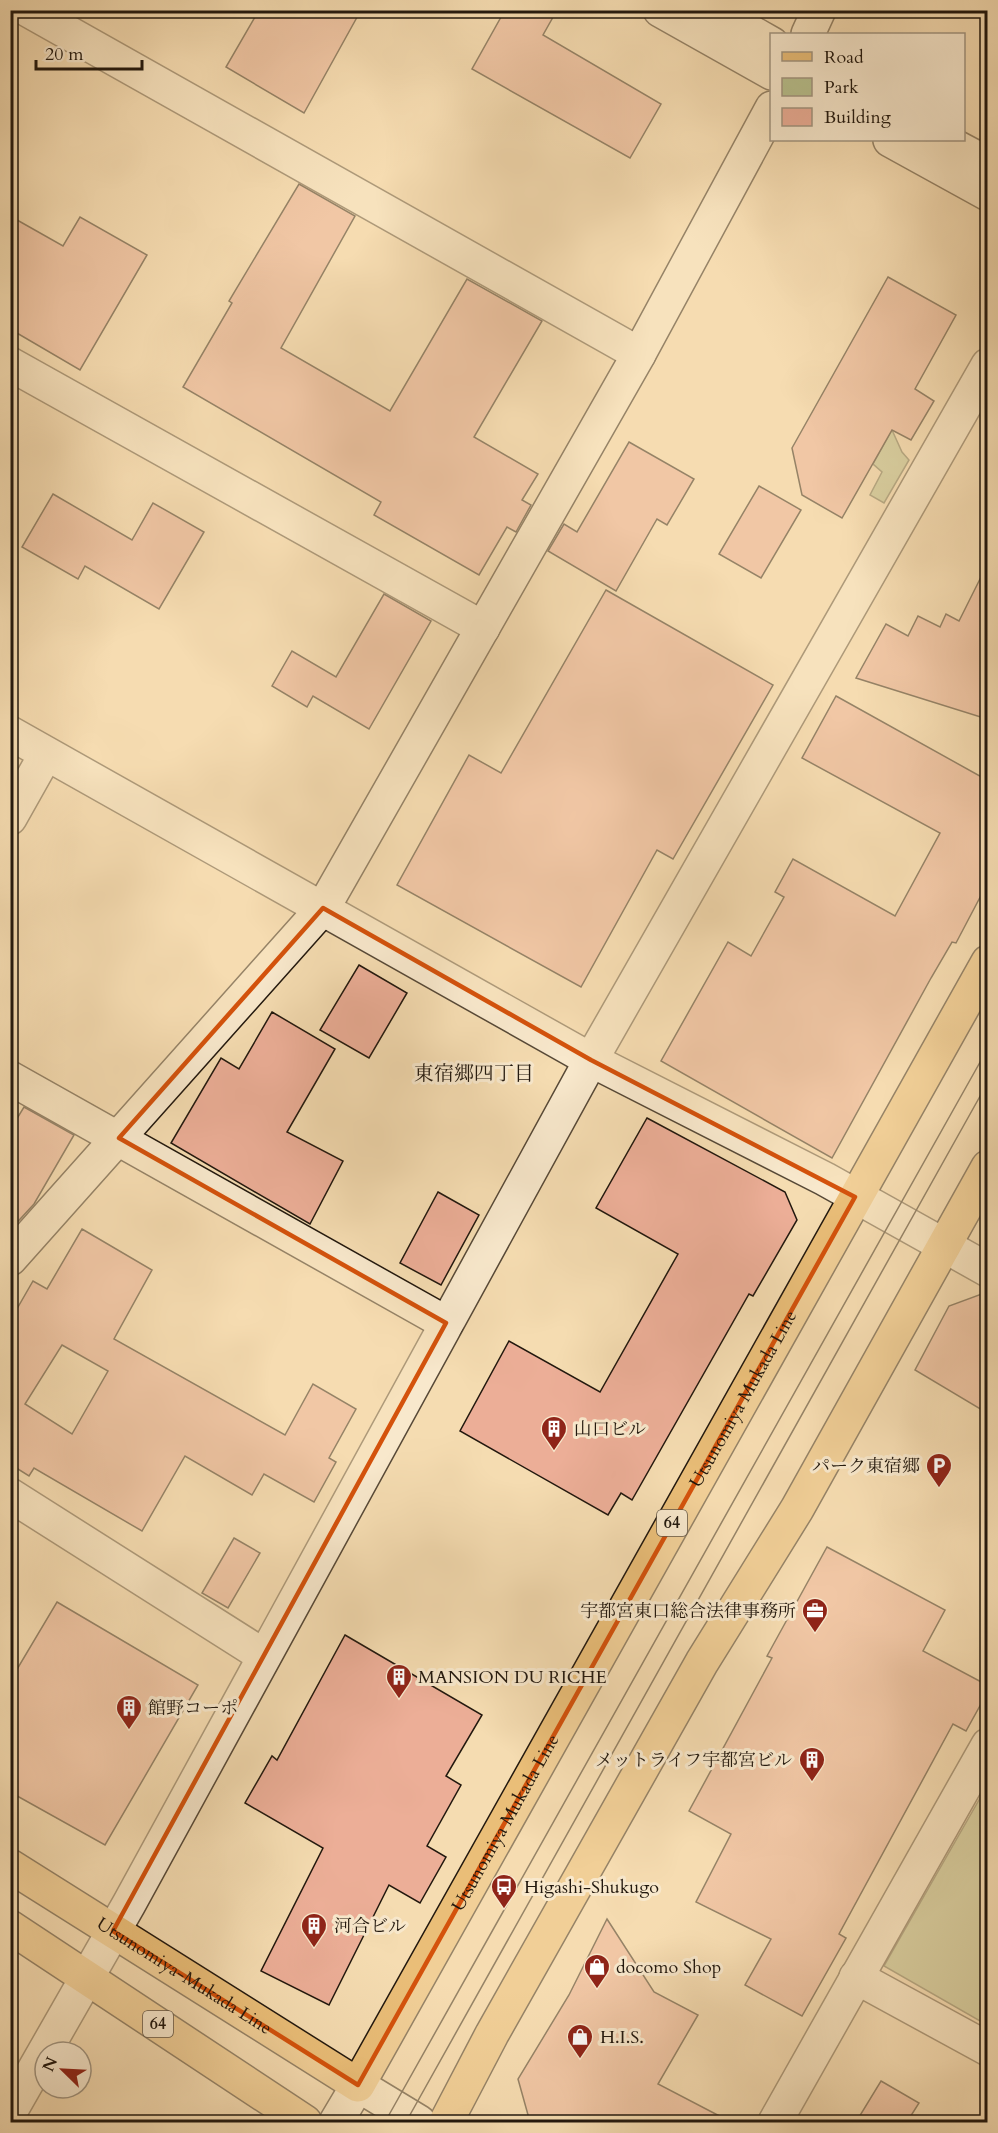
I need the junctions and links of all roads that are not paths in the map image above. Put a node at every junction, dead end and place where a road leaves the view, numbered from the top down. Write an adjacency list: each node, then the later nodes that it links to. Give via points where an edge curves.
1 (28, 10): 13 (street)
2 (660, 10): 7 (street)
3 (712, 10): 6 (street)
4 (819, 10): 5 (street)
5 (808, 33)
6 (770, 43)
7 (770, 72)
8 (770, 110): 13 (street)
9 (892, 141): 12 (street)
10 (945, 141): 11 (street)
11 (987, 164)
12 (987, 194)
13 (639, 354): 16 (street)
14 (10, 364): 16 (street)
15 (987, 365): 22 (street)
16 (483, 628): 20 (street)
17 (10, 734): 18 (street)
18 (46, 754): 19 (street); 20 (street)
19 (10, 818)
20 (323, 908): 22 (street); 24 (street)
21 (987, 962): 26 (main road, Utsunomiya Mukada Line / 64)
22 (591, 1060): 26 (street); 30 (street)
23 (10, 1078): 24 (street)
24 (119, 1138): 28 (street); 30 (street)
25 (987, 1167): 27 (main road)
26 (855, 1197): 27 (street); 40 (main road, Utsunomiya Mukada Line / 64)
27 (943, 1245): 29 (street); 45 (main road, via 797,1509 702,1662)
28 (10, 1259)
29 (987, 1270)
30 (446, 1323): 32 (street)
31 (10, 1495): 32 (street)
32 (264, 1656): 36 (street)
33 (987, 1745): 38 (street)
34 (10, 1866): 36 (main road, Utsunomiya-Mukada Line)
35 (10, 1927): 37 (main road, 64)
36 (113, 1931): 37 (street); 40 (main road, Utsunomiya-Mukada Line)
37 (86, 1976): 41 (street); 42 (main road, 64)
38 (856, 1977): 39 (street); 46 (street)
39 (987, 2049)
40 (358, 2085): 43 (street); 44 (street)
41 (10, 2112)
42 (304, 2122)
43 (336, 2122)
44 (419, 2122)
45 (446, 2122)
46 (775, 2122)

